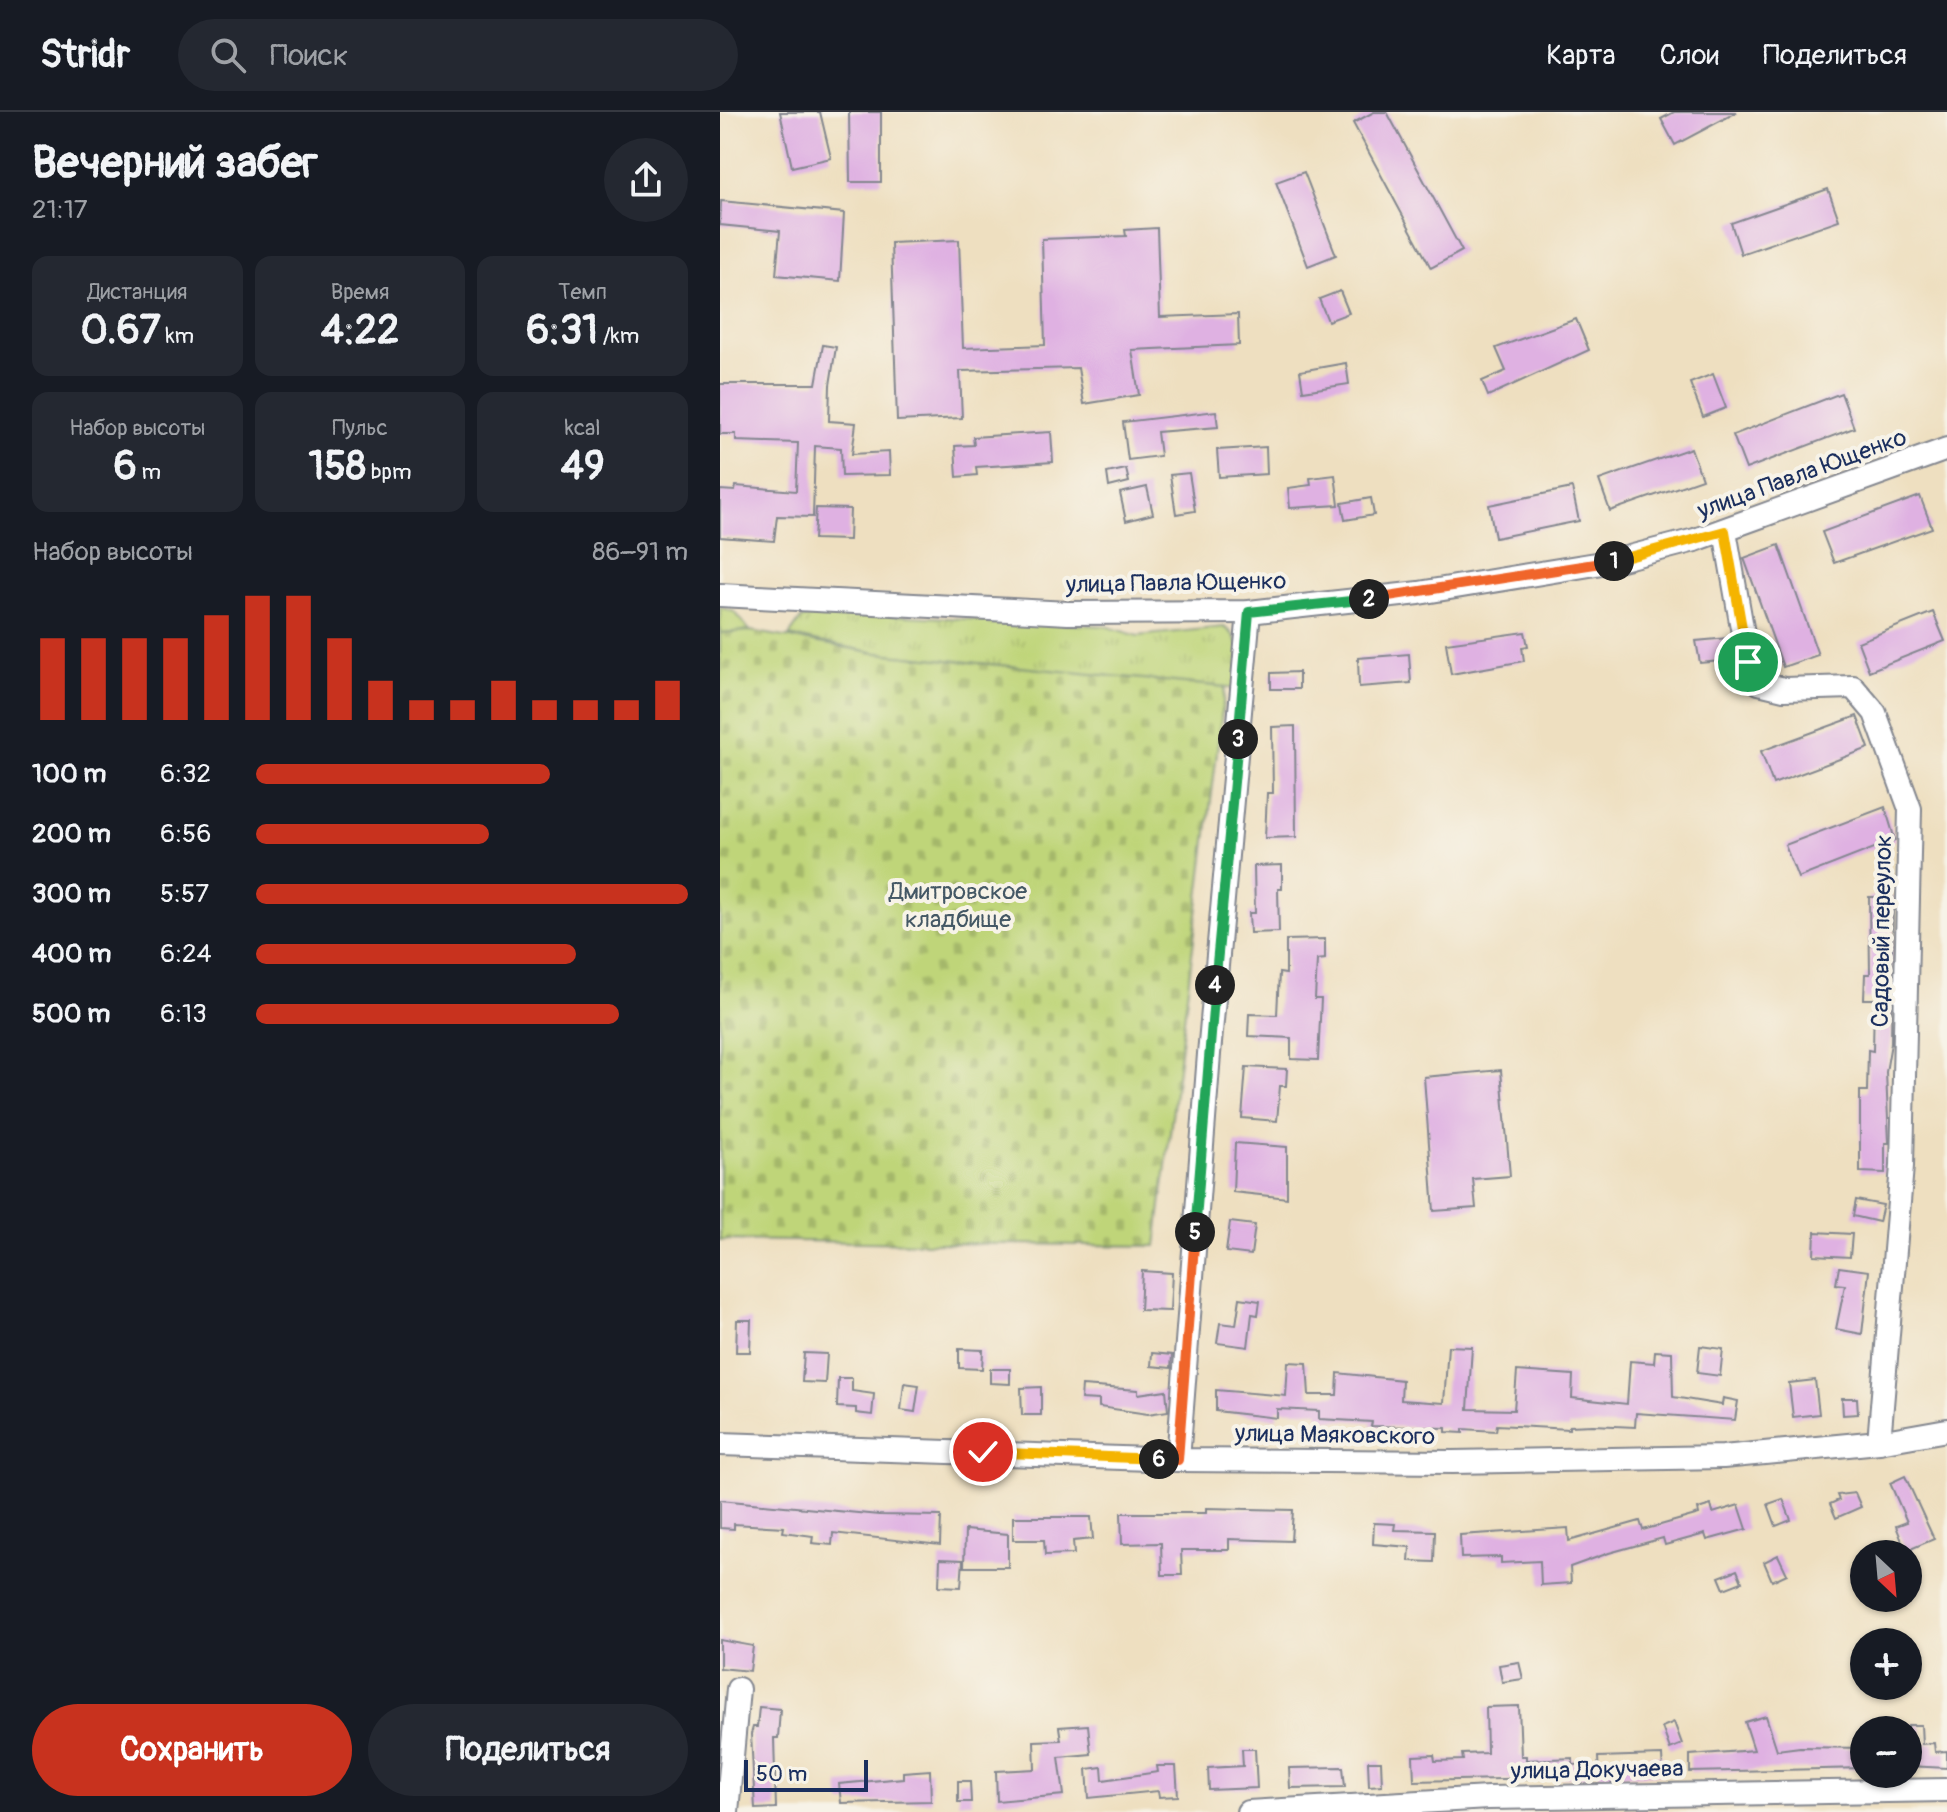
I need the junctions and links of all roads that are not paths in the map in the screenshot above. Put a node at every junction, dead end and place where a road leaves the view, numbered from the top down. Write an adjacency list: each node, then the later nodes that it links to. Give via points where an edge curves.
1 (1947, 449): 2 (street, улица Павла Ющенко)
2 (1725, 531): 4 (street, улица Павла Ющенко, via 1614,561 1540,574); 6 (street, Садовый переулок, via 1748,662 1759,683 1784,689 1853,687 1875,713 1910,809 1902,1166)
3 (720, 595): 4 (street, улица Павла Ющенко, via 1068,613)
4 (1249, 612): 8 (street)
5 (1947, 1430): 6 (street, улица Маяковского)
6 (1879, 1442): 8 (street, улица Маяковского, via 1723,1457)
7 (720, 1444): 8 (street, улица Маяковского)
8 (1178, 1460)
9 (738, 1689): 11 (street)
10 (1947, 1790): 12 (street, улица Докучаева, via 1488,1798)
11 (727, 1812)
12 (1248, 1812)

